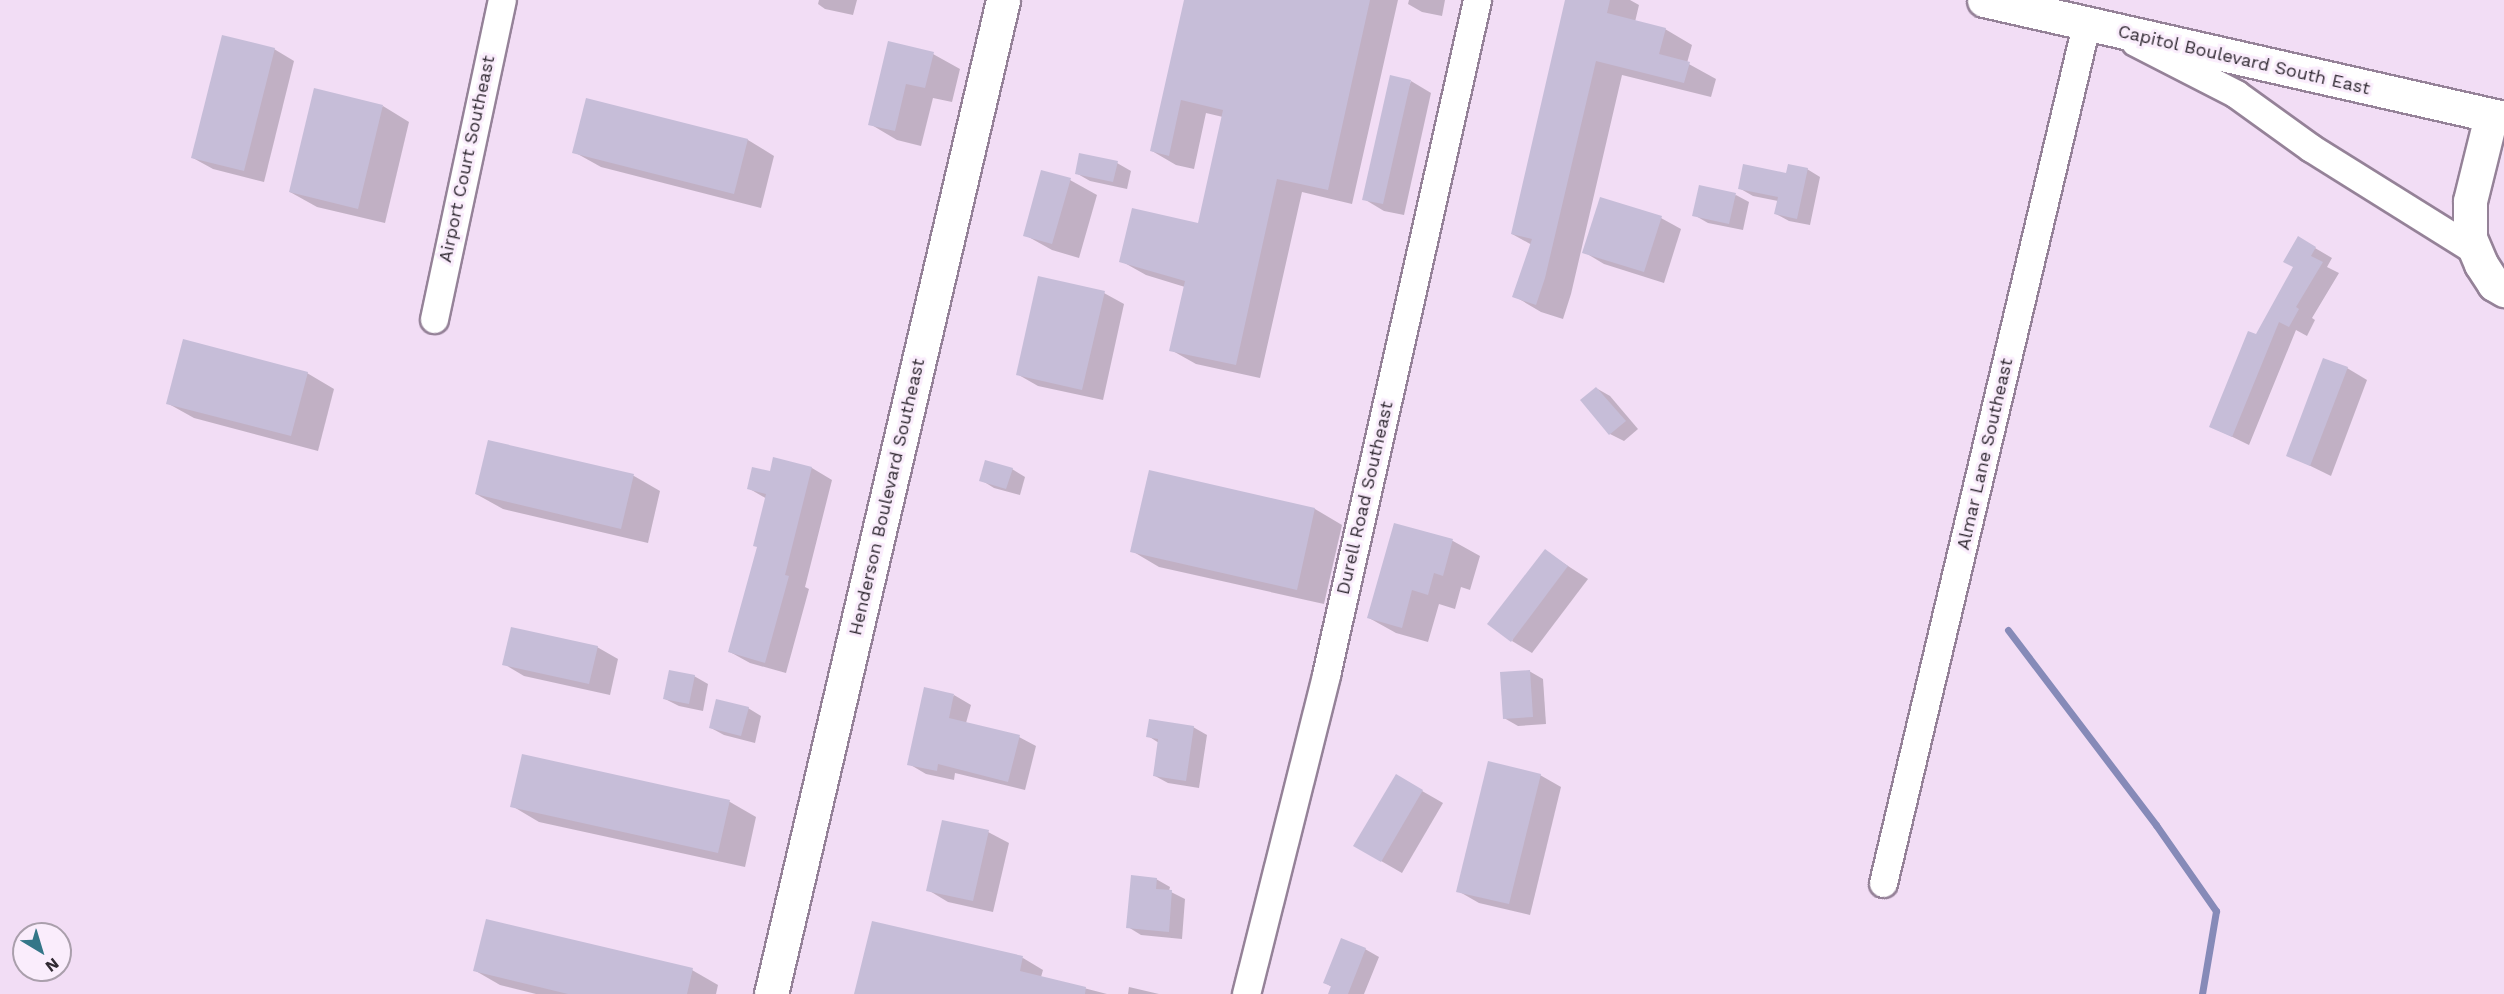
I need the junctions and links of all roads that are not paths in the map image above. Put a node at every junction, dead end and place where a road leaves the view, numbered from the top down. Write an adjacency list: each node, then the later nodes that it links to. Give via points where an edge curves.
1 (502, 0): 10 (street, Airport Court Southeast)
2 (1003, 0): 12 (street, Henderson Boulevard Southeast)
3 (1477, 0): 13 (street, Durell Road Southeast, via 1326,675)
4 (1984, 0): 5 (street, Capitol Boulevard South East)
5 (2086, 25): 6 (street, Capitol Boulevard South East); 11 (street, Almar Lane Southeast)
6 (2117, 32): 7 (street, Capitol Boulevard South East); 8 (street, via 2236,94 2311,148)
7 (2498, 117): 8 (street, via 2470,201 2469,238)
8 (2476, 251): 9 (street, via 2494,284)
9 (2504, 290)
10 (434, 319)
11 (1883, 883)
12 (771, 994)
13 (1246, 994)

